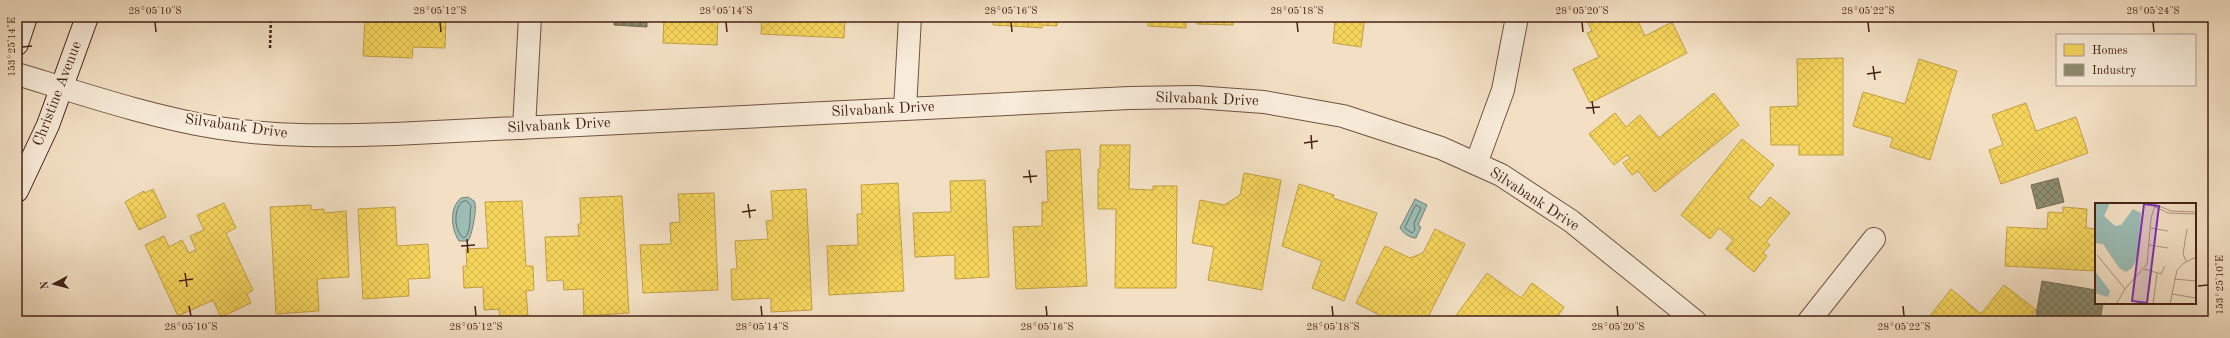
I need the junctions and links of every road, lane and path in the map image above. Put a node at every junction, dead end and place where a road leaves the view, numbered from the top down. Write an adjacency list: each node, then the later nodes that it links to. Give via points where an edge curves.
1 (26, 17): 7 (street)
2 (87, 17): 10 (street, Christine Avenue)
3 (271, 17): 8 (path)
4 (530, 17): 12 (street)
5 (910, 17): 11 (street)
6 (1517, 17): 13 (street, via 1503,90)
7 (17, 44)
8 (270, 48)
9 (17, 74): 10 (street, Silvabank Drive)
10 (61, 88): 12 (street, Silvabank Drive, via 220,128 305,136); 14 (street, Christine Avenue, via 48,125)
11 (905, 109): 12 (street, Silvabank Drive); 13 (street, Silvabank Drive, via 1129,98 1195,97 1264,102 1344,116 1434,146)
12 (524, 128)
13 (1476, 164): 16 (street, Silvabank Drive, via 1501,175 1571,221)
14 (17, 191)
15 (1874, 239): 17 (street)
16 (1695, 321)
17 (1809, 321)

